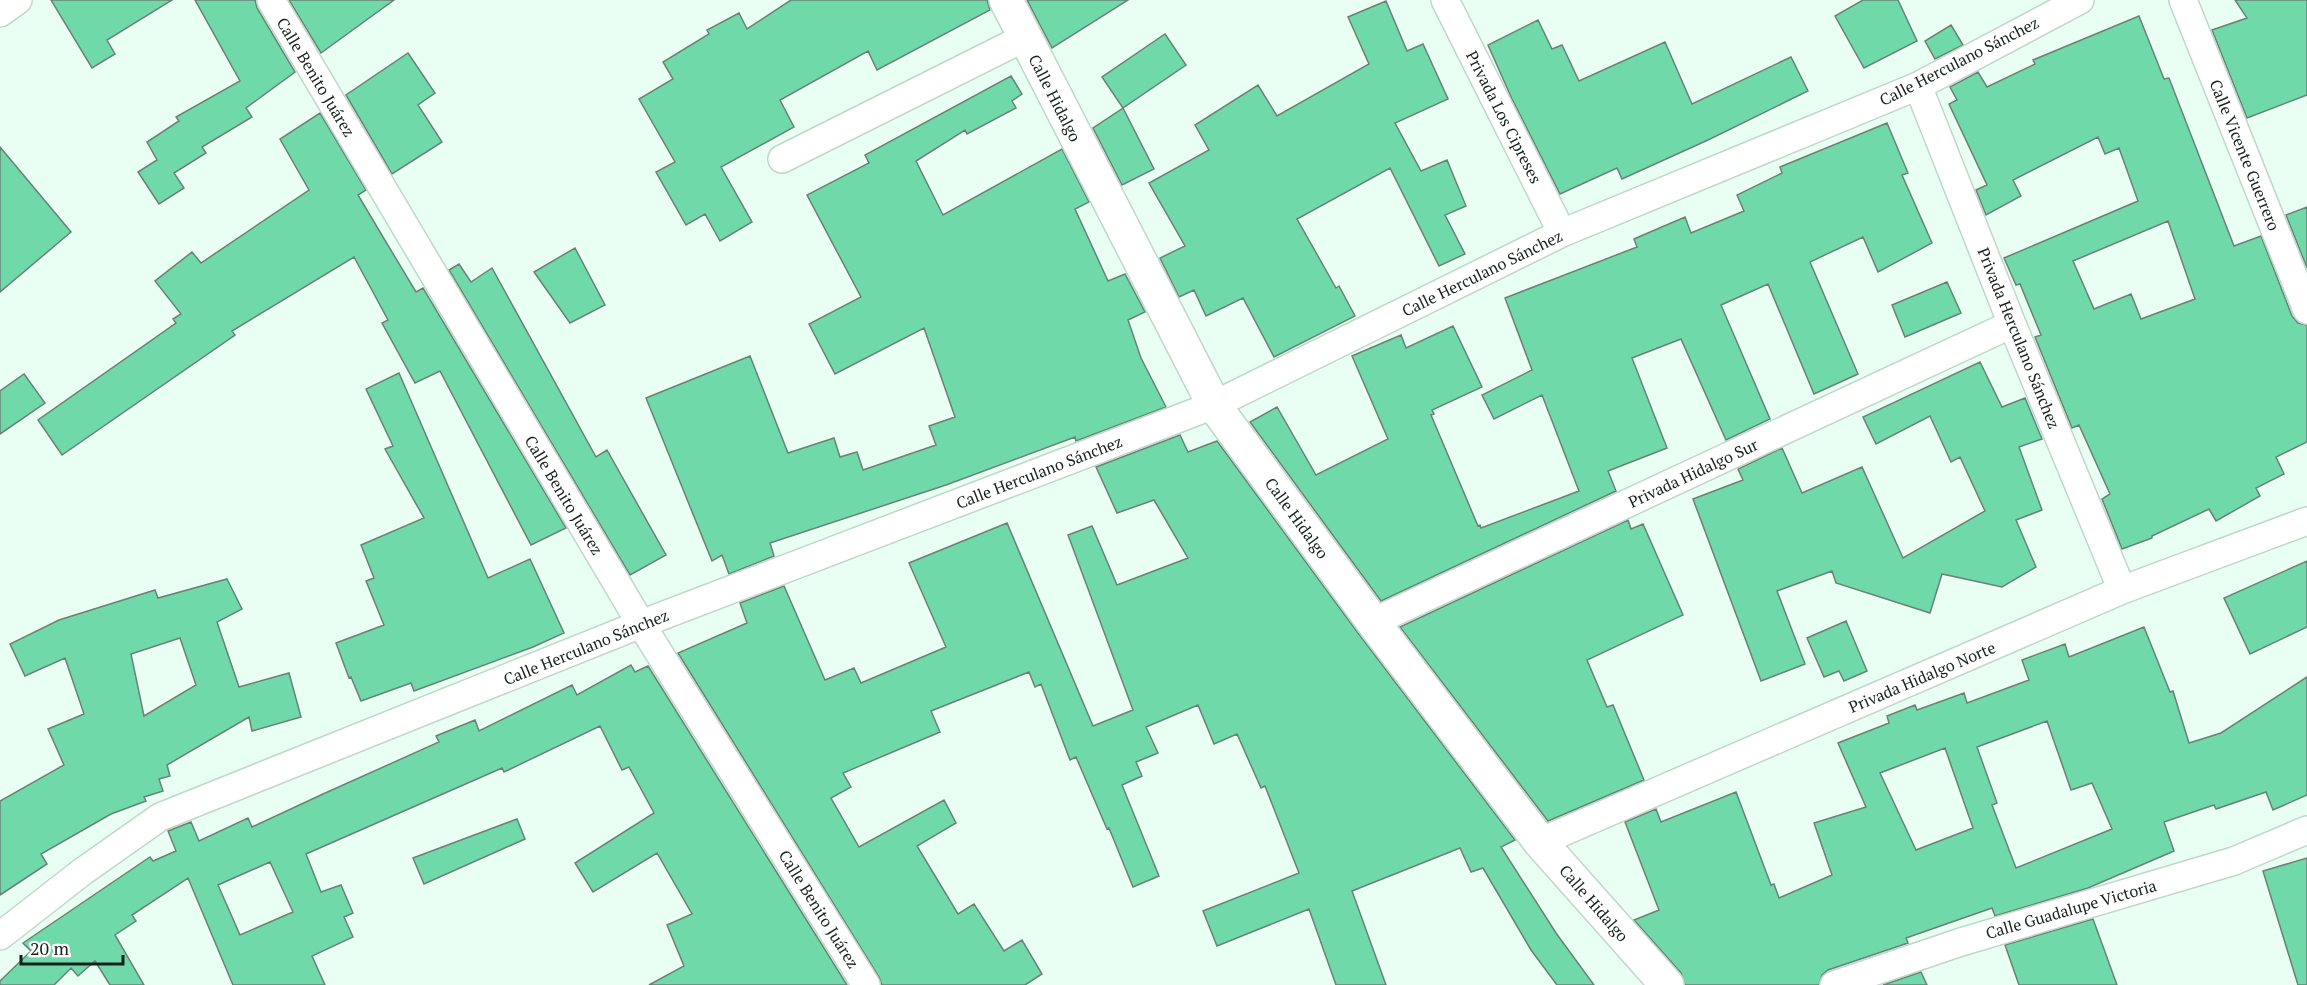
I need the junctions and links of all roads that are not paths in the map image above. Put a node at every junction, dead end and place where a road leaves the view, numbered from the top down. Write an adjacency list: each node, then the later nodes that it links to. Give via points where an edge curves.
1 (18, 0): 7 (street)
2 (271, 0): 18 (street, Calle Benito Juárez)
3 (1006, 0): 8 (street, Calle Hidalgo)
4 (1445, 0): 11 (street, Privada Los Cipreses)
5 (2080, 0): 9 (street, Calle Herculano Sánchez)
6 (2183, 0): 12 (street, Calle Vicente Guerrero)
7 (0, 13)
8 (1024, 38): 10 (street); 14 (street, Calle Hidalgo)
9 (1918, 86): 11 (street, Calle Herculano Sánchez); 13 (street, Privada Herculano Sánchez)
10 (782, 159)
11 (1563, 233): 14 (street, Calle Herculano Sánchez)
12 (2307, 310)
13 (2012, 324): 16 (street, Privada Herculano Sánchez); 17 (street, Privada Hidalgo Sur)
14 (1214, 405): 17 (street, Calle Hidalgo); 18 (street, Calle Herculano Sánchez)
15 (2307, 520): 16 (street, Privada Hidalgo Norte)
16 (2122, 590): 20 (street, Privada Hidalgo Norte)
17 (1373, 622): 20 (street, Calle Hidalgo)
18 (641, 624): 21 (street, Calle Herculano Sánchez, via 160,817); 22 (street, Calle Benito Juárez)
19 (2307, 830): 24 (street, Calle Guadalupe Victoria, via 2234,861 1961,942)
20 (1540, 842): 23 (street, Calle Hidalgo)
21 (0, 936)
22 (866, 985)
23 (1666, 985)
24 (1834, 985)

